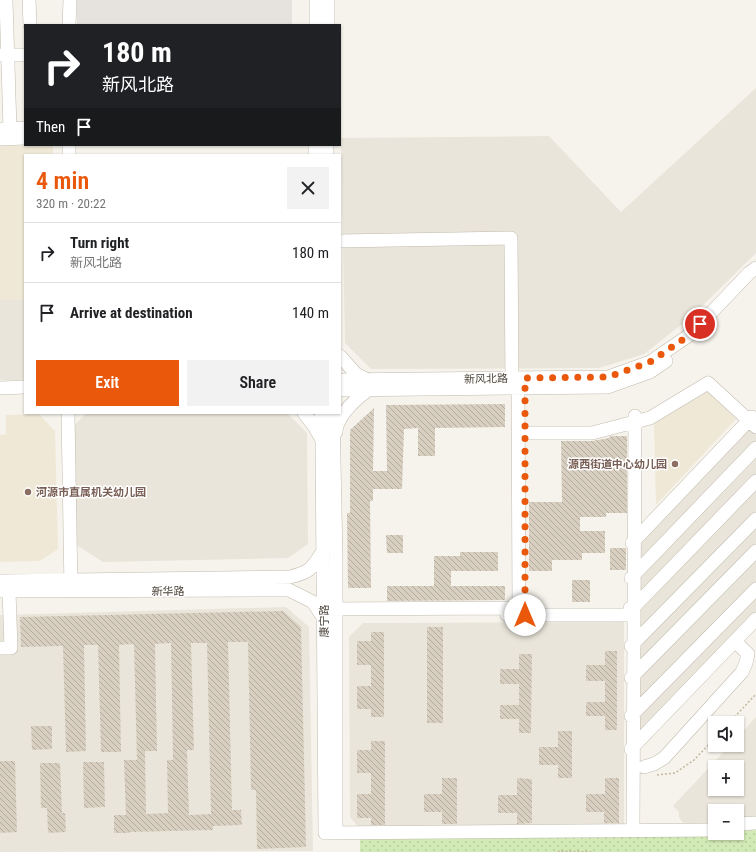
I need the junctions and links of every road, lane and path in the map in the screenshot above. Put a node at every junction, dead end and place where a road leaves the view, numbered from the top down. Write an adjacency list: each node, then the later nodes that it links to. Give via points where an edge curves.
1 (6, 0): 12 (street)
2 (29, 0): 7 (street)
3 (63, 0): 8 (street)
4 (70, 0): 9 (street)
5 (316, 0): 10 (street)
6 (328, 0): 11 (street)
7 (30, 24)
8 (63, 24)
9 (69, 24)
10 (316, 24)
11 (328, 24)
12 (4, 55): 13 (street); 15 (street)
13 (24, 55)
14 (24, 128): 15 (street)
15 (5, 129)
16 (24, 138): 17 (street)
17 (0, 139)
18 (341, 241): 23 (street, via 511,238)
19 (756, 268): 23 (street, 新风北路, via 691,334 650,362 608,377)
20 (756, 278): 23 (street, 新风北路, via 691,344 650,372 608,387)
21 (341, 357): 24 (street)
22 (341, 380): 24 (street, 新风北路)
23 (518, 383): 24 (street, 新风北路); 37 (street)
24 (368, 385): 27 (street, 新风北路); 38 (street, via 346,410)
25 (24, 387): 26 (street)
26 (0, 388)
27 (341, 390)
28 (24, 396): 29 (street)
29 (0, 397)
30 (62, 414): 47 (street)
31 (68, 414): 47 (street)
32 (305, 414): 38 (street)
33 (320, 414): 38 (street, 康宁路)
34 (333, 414): 38 (street, 康宁路)
35 (634, 419): 36 (street, via 709,376); 37 (street, via 593,427); 42 (street)
36 (753, 421): 42 (street)
37 (521, 430): 51 (street)
38 (328, 440): 43 (street, 康宁路); 52 (street, 康宁路)
39 (756, 448): 45 (street)
40 (756, 481): 50 (street)
41 (756, 519): 55 (street)
42 (633, 542): 45 (street)
43 (323, 551): 47 (street, 新华路, via 313,567 302,574 290,577); 52 (street, 康宁路)
44 (756, 551): 58 (street)
45 (633, 577): 50 (street)
46 (0, 581): 47 (street, 新华路)
47 (68, 585): 49 (street, 新华路); 52 (street, 新华路, via 289,590 313,602)
48 (756, 589): 60 (street)
49 (5, 591): 56 (street, via 11,648)
50 (633, 611): 51 (street); 55 (street)
51 (522, 612): 52 (street)
52 (328, 614): 68 (street, 康宁路, via 332,830)
53 (756, 619): 54 (street)
54 (735, 641): 57 (street); 63 (street)
55 (632, 644): 58 (street)
56 (0, 648)
57 (752, 658): 63 (street, via 664,758 654,764)
58 (632, 676): 60 (street)
59 (756, 694): 61 (path)
60 (632, 714): 63 (street)
61 (736, 716)
62 (708, 745): 64 (path, via 694,760 674,773)
63 (635, 756): 64 (street); 68 (street)
64 (657, 775)
65 (756, 823): 66 (street)
66 (744, 824)
67 (708, 825): 68 (street)
68 (632, 828): 71 (street)
69 (756, 828): 70 (street)
70 (744, 829)
71 (708, 830)
72 (558, 852): 73 (path)
73 (592, 852)

